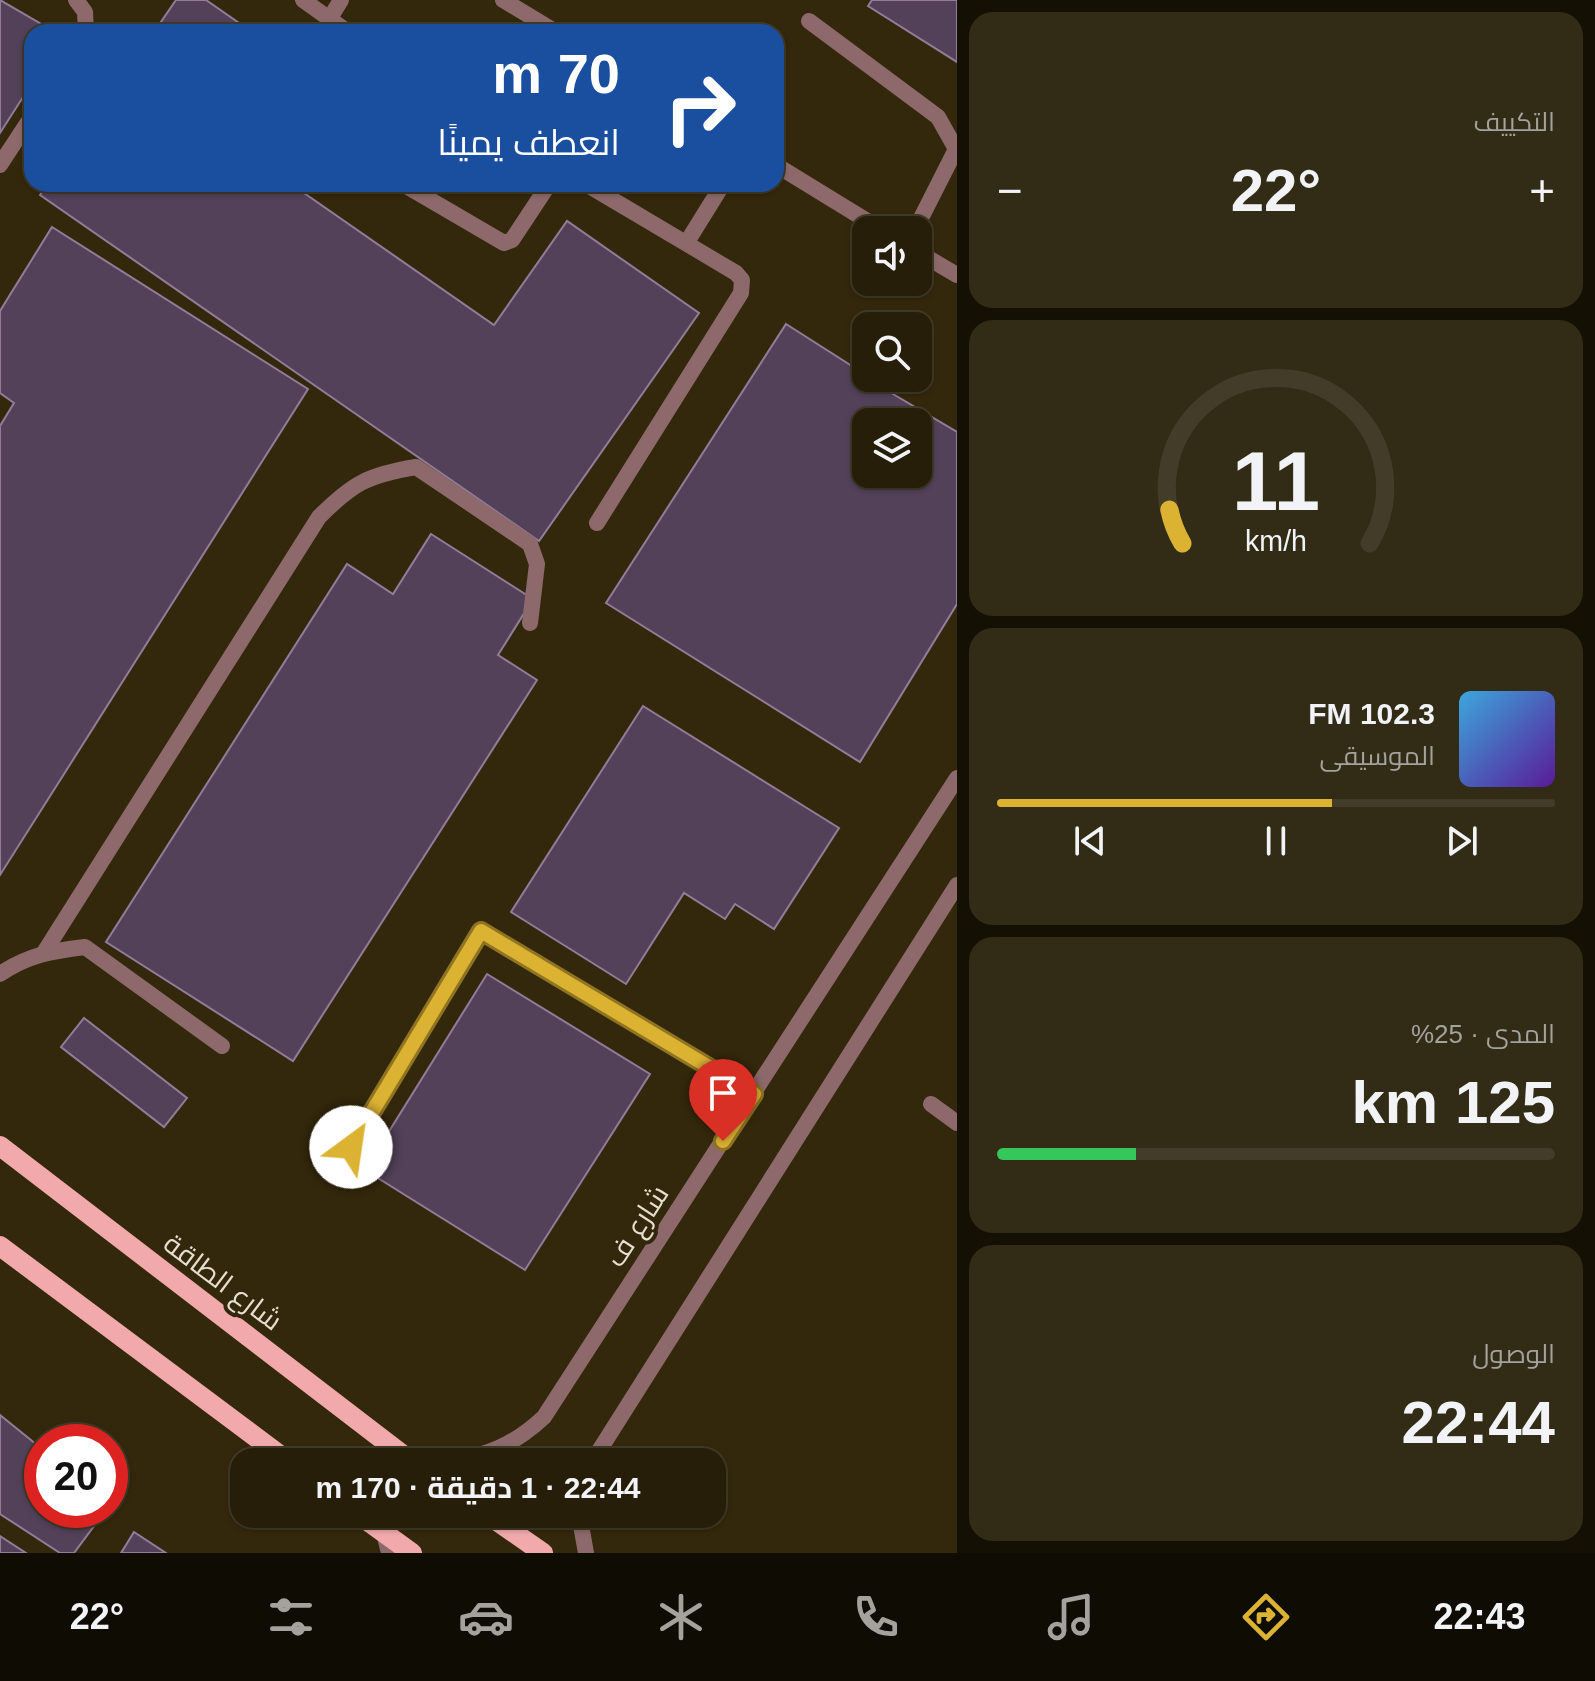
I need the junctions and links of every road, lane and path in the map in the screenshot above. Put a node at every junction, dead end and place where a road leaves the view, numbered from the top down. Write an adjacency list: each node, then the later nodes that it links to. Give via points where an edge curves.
1 (76, 0): 7 (street)
2 (303, 0): 5 (street)
3 (341, 0): 5 (street)
4 (503, 0): 9 (street)
5 (330, 18): 8 (street)
6 (809, 21): 18 (street, via 938,117 956,149)
7 (86, 24)
8 (338, 24)
9 (543, 24)
10 (24, 128): 11 (street)
11 (0, 165)
12 (784, 170): 17 (street)
13 (417, 192): 14 (street, via 504,243 512,240)
14 (544, 192)
15 (600, 192): 19 (street)
16 (718, 192): 19 (street)
17 (859, 216)
18 (922, 216)
19 (687, 242): 22 (street, via 736,273 742,280 741,293)
20 (932, 260): 21 (street)
21 (957, 275)
22 (597, 523)
23 (530, 623): 26 (street, via 537,564 530,544 416,467 376,473 343,493 319,517)
24 (957, 778): 29 (street, شارع ف)
25 (954, 895): 38 (street)
26 (45, 951): 27 (street); 28 (street, via 85,947)
27 (0, 974)
28 (222, 1046)
29 (754, 1094): 33 (street, via 481,931); 37 (street, شارع ف, via 544,1417)
30 (931, 1104): 31 (street)
31 (957, 1123)
32 (0, 1146): 36 (main road, شارع الطاقة)
33 (351, 1147)
34 (0, 1246): 35 (main road)
35 (270, 1448)
36 (394, 1448)
37 (503, 1448)
38 (601, 1448)
39 (372, 1528): 42 (main road)
40 (507, 1528): 44 (main road)
41 (582, 1528): 45 (street)
42 (386, 1543): 43 (main road)
43 (412, 1553)
44 (543, 1553)
45 (586, 1553)

